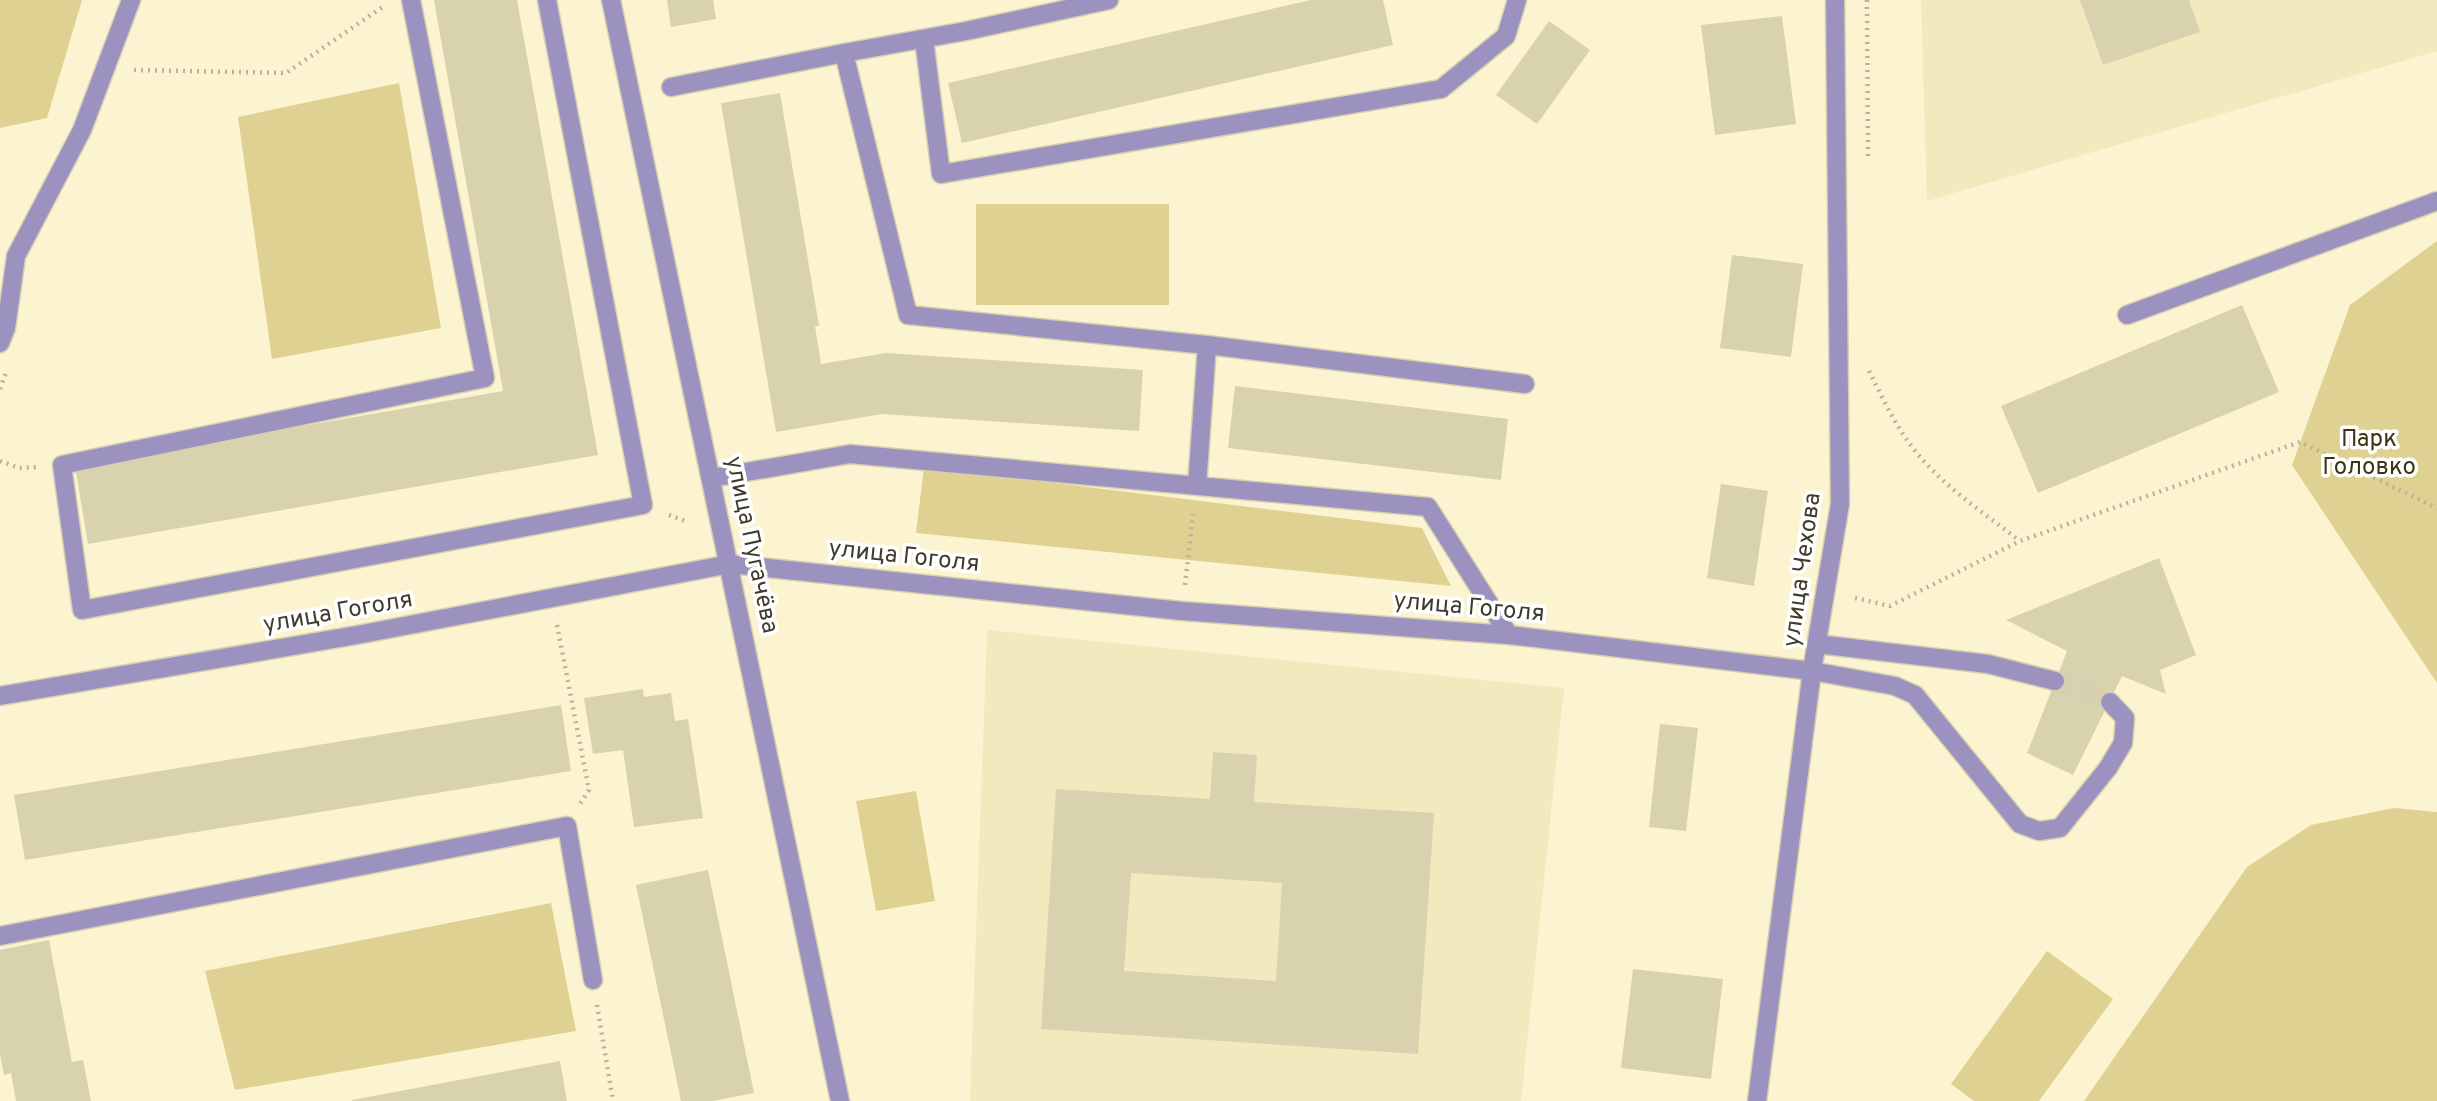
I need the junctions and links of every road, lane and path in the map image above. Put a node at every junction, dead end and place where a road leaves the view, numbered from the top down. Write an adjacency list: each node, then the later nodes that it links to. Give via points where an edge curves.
1 (131, 0): 11 (street)
2 (394, 0): 11 (path, via 286,73)
3 (411, 0): 4 (street, via 485,378 62,465 82,610 643,505)
4 (547, 0)
5 (611, 0): 21 (street, улица Пугачёва)
6 (1110, 0): 9 (street)
7 (1517, 0): 9 (street, via 1506,36 1441,89 942,174)
8 (1835, 0): 30 (street, улица Чехова, via 1840,503)
9 (924, 39): 10 (street)
10 (844, 53): 12 (street); 16 (street, via 908,315)
11 (105, 70): 15 (street, via 82,130 16,256)
12 (671, 87)
13 (2437, 201): 14 (street)
14 (2127, 315)
15 (2, 332)
16 (1207, 345): 18 (street); 22 (street)
17 (1869, 371): 24 (path, via 1892,418 1916,452 1951,487)
18 (1525, 384)
19 (0, 461): 20 (path)
20 (19, 468)
21 (712, 478): 22 (street, via 850,454); 25 (street, улица Пугачёва)
22 (1197, 486): 27 (path); 29 (street, via 1428,507)
23 (2437, 508): 24 (path, via 2300,442)
24 (2020, 541): 26 (path, via 1889,606)
25 (730, 564): 27 (street, улица Гоголя); 33 (street, улица Гоголя); 39 (street, улица Пугачёва)
26 (1855, 598)
27 (1182, 611): 29 (street, улица Гоголя)
28 (557, 625): 35 (path, via 589,790)
29 (1509, 635): 31 (street, улица Гоголя)
30 (1817, 644): 31 (street, улица Чехова); 32 (street, via 1988,664)
31 (1812, 671): 34 (street, улица Гоголя, via 1895,685 1915,695 2020,824 2039,831 2060,828 2123,743 2125,718); 40 (street, улица Чехова)
32 (2055, 681)
33 (0, 696)
34 (2110, 702)
35 (567, 826): 36 (street); 37 (street)
36 (0, 936)
37 (593, 980): 38 (path)
38 (612, 1101)
39 (840, 1101)
40 (1757, 1101)

